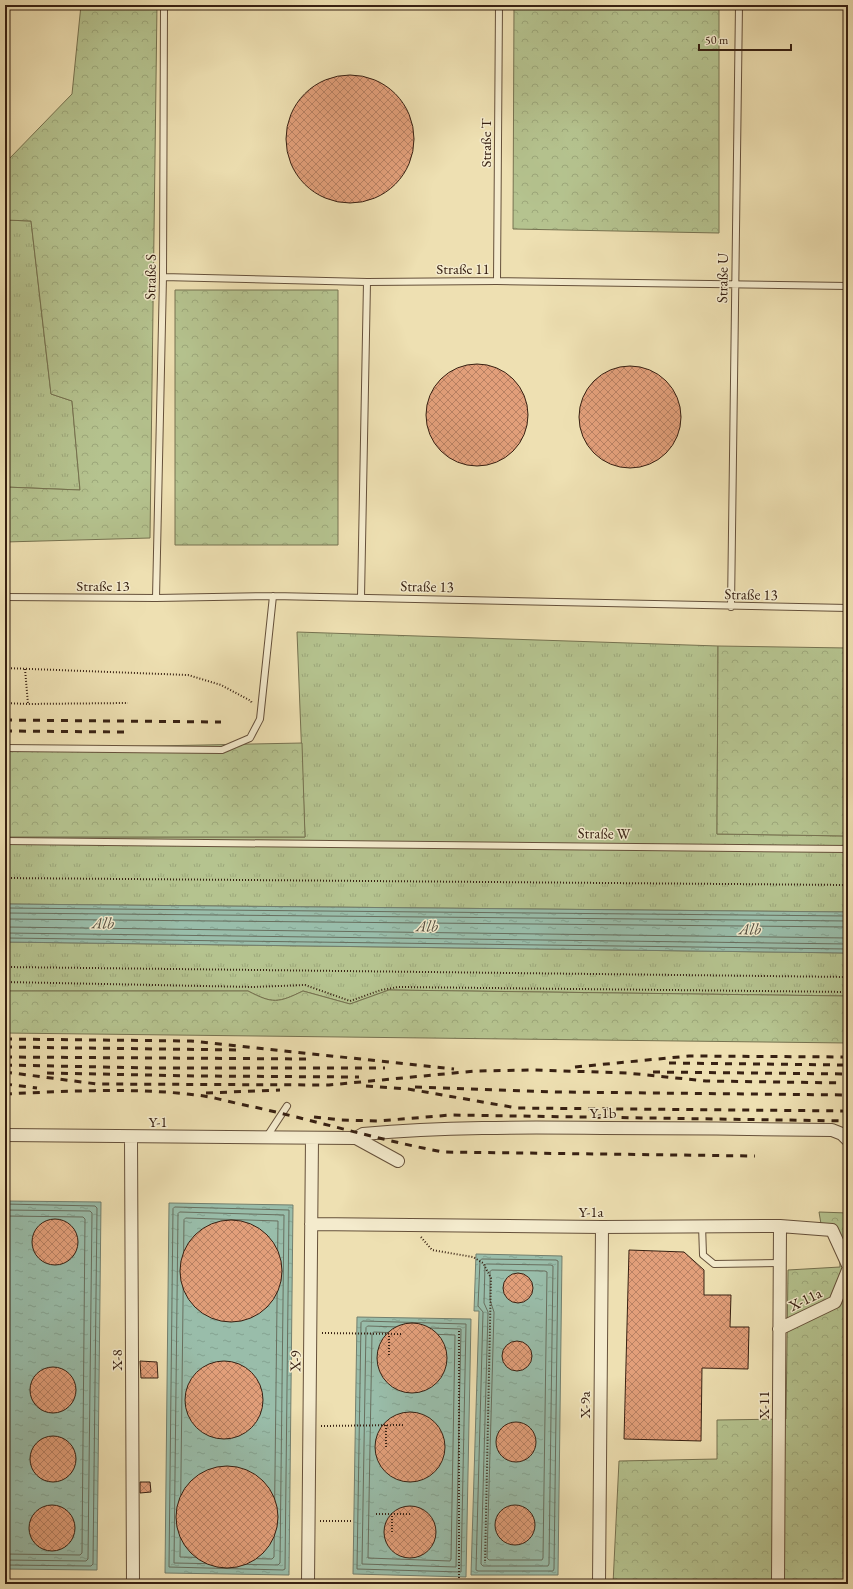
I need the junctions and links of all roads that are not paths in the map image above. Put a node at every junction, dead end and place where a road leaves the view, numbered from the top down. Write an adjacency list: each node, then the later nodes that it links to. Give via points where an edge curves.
1 (164, 5): 4 (lane, Straße S)
2 (499, 5): 5 (lane, Straße T)
3 (739, 5): 7 (lane, Straße U)
4 (163, 277): 6 (lane, Straße 11); 12 (lane, Straße S)
5 (497, 281): 6 (lane, Straße 11); 7 (lane, Straße 11)
6 (367, 282): 11 (lane)
7 (734, 286): 8 (lane, Straße 11); 13 (lane, Straße U)
8 (848, 286)
9 (273, 596): 11 (lane, Straße 13); 12 (lane, Straße 13); 15 (lane, via 260,719 250,738 222,750)
10 (5, 597): 12 (lane, Straße 13)
11 (361, 597): 13 (lane, Straße 13)
12 (156, 598)
13 (731, 607): 14 (lane, Straße 13)
14 (848, 608)
15 (5, 748)
16 (5, 841): 17 (lane, Straße W)
17 (848, 849)
18 (287, 1106): 21 (lane)
19 (5, 1135): 20 (street, Y-1)
20 (131, 1137): 21 (street, Y-1); 34 (street, X-8)
21 (266, 1138): 22 (street, Y-1)
22 (312, 1138): 23 (street, Y-1b); 26 (street, X-9)
23 (356, 1138): 24 (street, Y-1b, via 363,1134 417,1129 479,1127 832,1130); 25 (street, Y-1b)
24 (848, 1140)
25 (398, 1160)
26 (311, 1224): 29 (street, Y-1a); 35 (street, X-9)
27 (702, 1225): 28 (street, Y-1a); 29 (street, Y-1a); 30 (lane, via 703,1255 714,1264)
28 (780, 1226): 30 (street, X-11); 31 (street, Y-1a, via 832,1230)
29 (602, 1227): 36 (street, X-9a)
30 (779, 1263): 33 (street, X-11)
31 (848, 1265)
32 (848, 1270): 33 (street, X-11a, via 835,1302)
33 (779, 1329): 37 (street, X-11)
34 (133, 1584)
35 (308, 1584)
36 (599, 1584)
37 (778, 1584)

